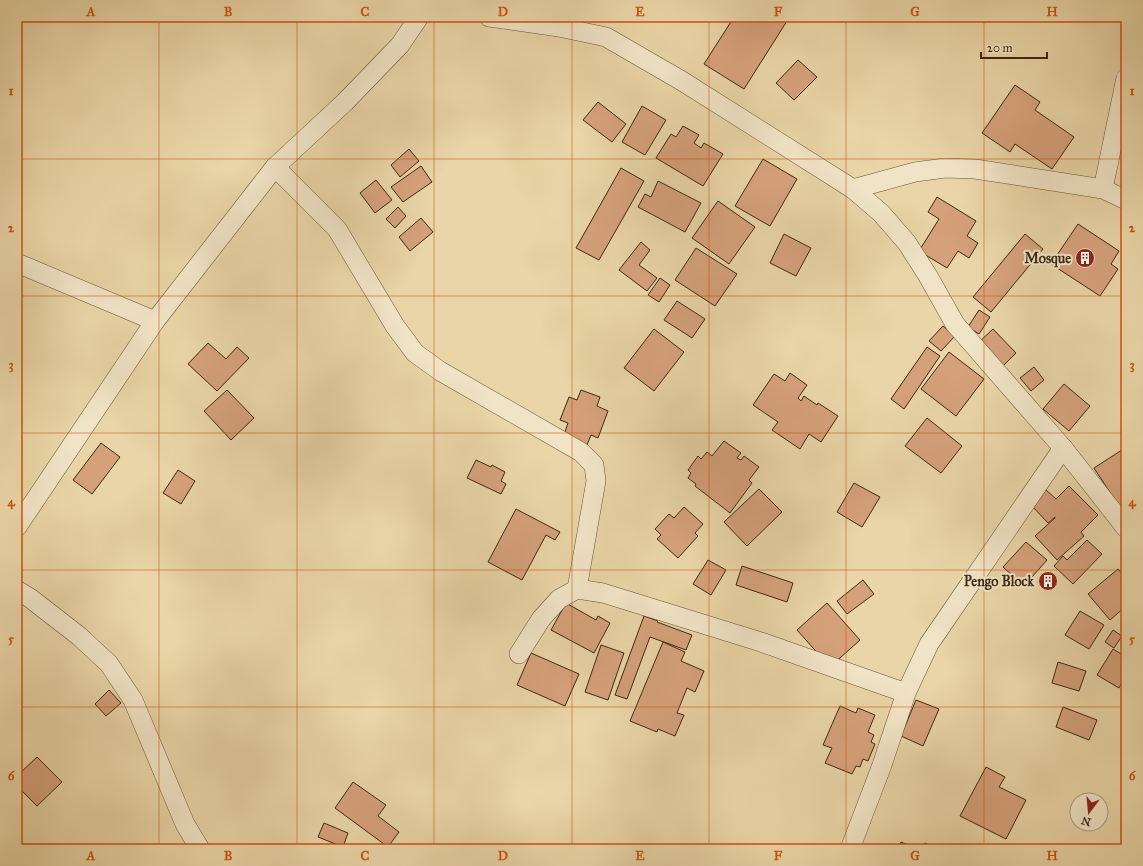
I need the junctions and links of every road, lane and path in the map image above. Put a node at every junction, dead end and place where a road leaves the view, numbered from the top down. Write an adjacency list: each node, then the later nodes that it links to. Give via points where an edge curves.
1 (419, 17): 4 (street, via 400,45 350,97)
2 (489, 17): 6 (street, via 559,26 606,37 682,81)
3 (1126, 78): 5 (street)
4 (275, 167): 9 (street); 13 (street, via 337,229 395,326 415,353 440,371 581,452 594,465 596,481)
5 (1103, 188): 6 (street, via 975,169 945,168 915,172); 7 (street)
6 (853, 189): 10 (street, via 881,213 907,243 955,324)
7 (1126, 200)
8 (17, 263): 9 (street)
9 (155, 321): 11 (street)
10 (1063, 448): 12 (street); 16 (street, via 929,644)
11 (17, 527)
12 (1126, 528)
13 (577, 589): 15 (street, via 559,599 540,619); 16 (street, via 603,593 761,642)
14 (17, 590): 17 (street, via 79,636 109,664 133,700 185,824)
15 (519, 654)
16 (906, 693): 18 (street)
17 (200, 849)
18 (850, 849)

